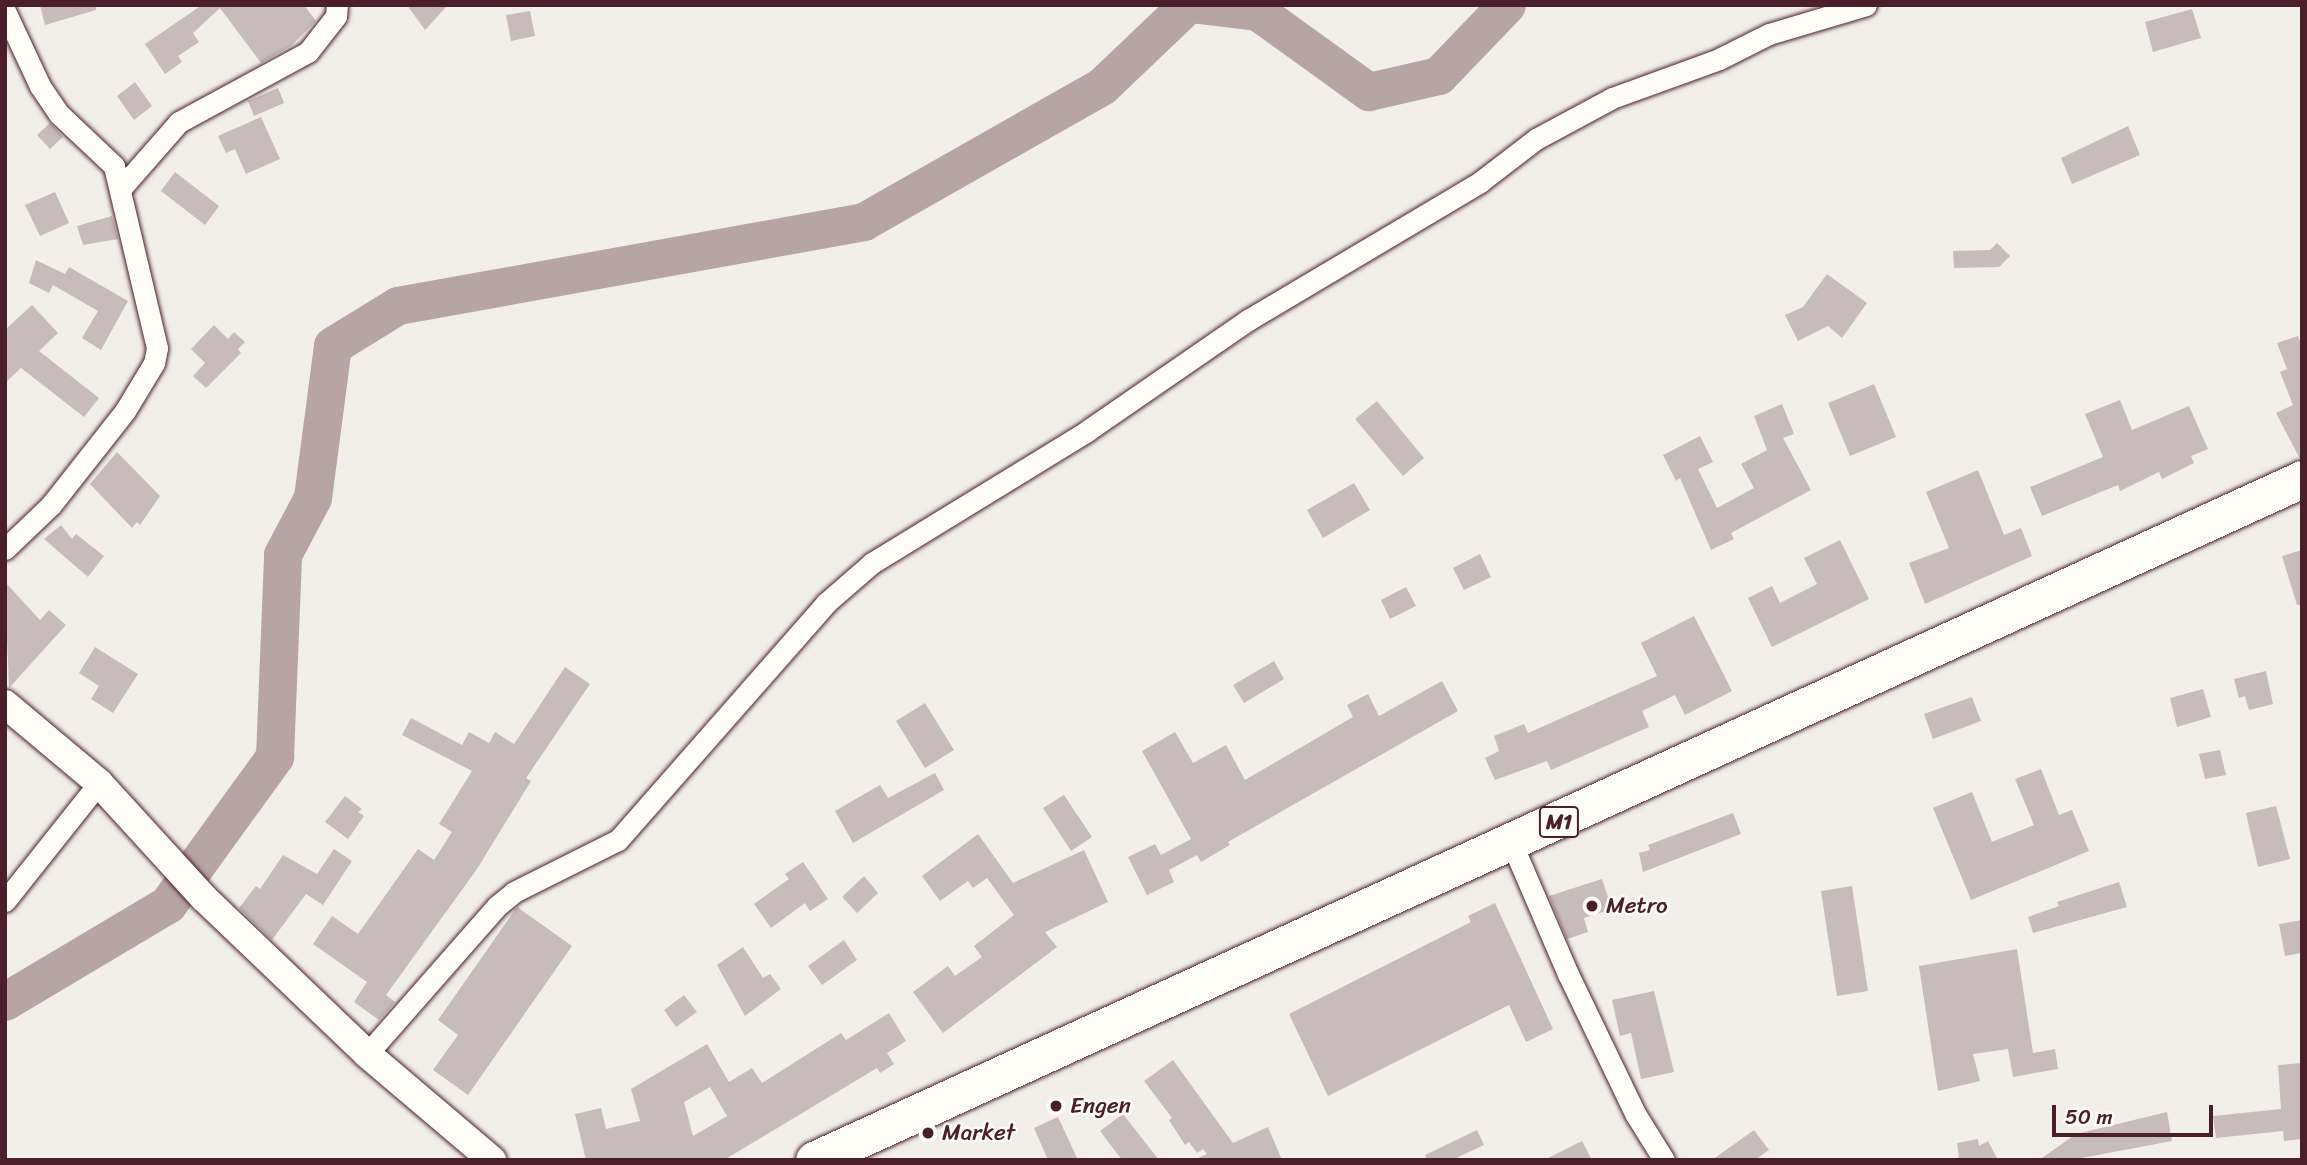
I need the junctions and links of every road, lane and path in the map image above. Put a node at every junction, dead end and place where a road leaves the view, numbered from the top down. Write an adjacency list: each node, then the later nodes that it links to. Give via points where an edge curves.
1 (337, 5): 4 (street, via 337,16 308,52 179,122)
2 (1866, 5): 11 (street, via 1769,34 1719,59 1612,98 1536,139 1480,181 1248,320 1087,431 872,563 826,603 618,840 514,892 497,906)
3 (5, 12): 4 (street, via 40,86 60,114 103,150)
4 (122, 187): 6 (street, via 154,324 154,363 125,411 51,505)
5 (2302, 480): 9 (highway, M1)
6 (5, 549)
7 (5, 704): 8 (street)
8 (99, 783): 10 (street); 11 (street, via 204,898)
9 (1512, 844): 12 (highway, M1); 14 (street, via 1568,974 1636,1115)
10 (5, 901)
11 (367, 1054): 13 (street)
12 (833, 1156)
13 (492, 1160)
14 (1664, 1160)

